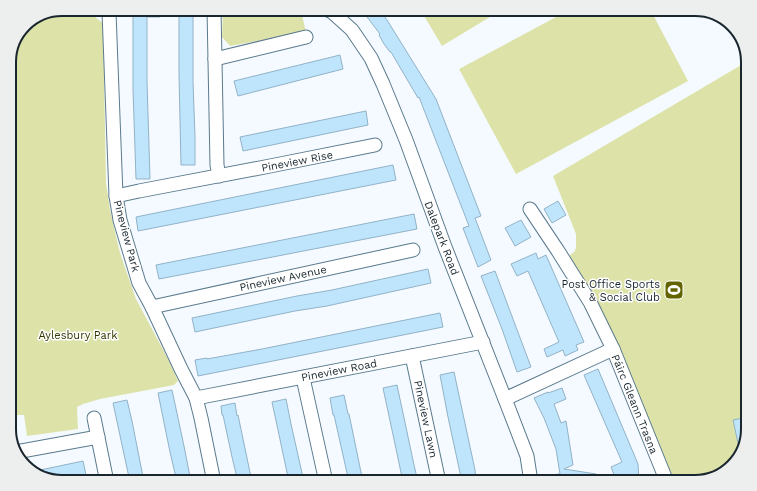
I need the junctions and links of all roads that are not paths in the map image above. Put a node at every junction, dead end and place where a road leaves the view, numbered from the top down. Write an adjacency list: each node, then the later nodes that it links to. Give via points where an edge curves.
1 (109, 16): 8 (street, Pineview Park)
2 (214, 16): 5 (street)
3 (336, 16): 12 (street, Dalepark Road, via 352,30 371,58 383,84)
4 (306, 37): 5 (street)
5 (215, 59): 7 (street)
6 (375, 145): 7 (street, Pineview Rise)
7 (219, 176): 8 (street, Pineview Rise)
8 (116, 196): 11 (street, Pineview Park, via 120,220 139,283)
9 (530, 209): 13 (street, Páirc Gleann Trasna, via 588,297)
10 (413, 250): 11 (street, Pineview Avenue)
11 (152, 306): 16 (street, Pineview Park)
12 (483, 342): 14 (street, Pineview Road); 17 (street, Dalepark Road)
13 (613, 349): 17 (street, Páirc Gleann Trasna); 26 (street, Páirc Gleann Trasna)
14 (412, 356): 15 (street, Pineview Road); 24 (street, Pineview Lawn)
15 (303, 378): 16 (street, Pineview Road); 23 (street)
16 (196, 398): 22 (street, Pineview Park)
17 (505, 399): 25 (street, Dalepark Road, via 527,456)
18 (94, 418): 19 (street)
19 (98, 437): 20 (street); 21 (street)
20 (21, 451)
21 (106, 475)
22 (213, 475)
23 (324, 475)
24 (438, 475)
25 (530, 475)
26 (664, 475)

